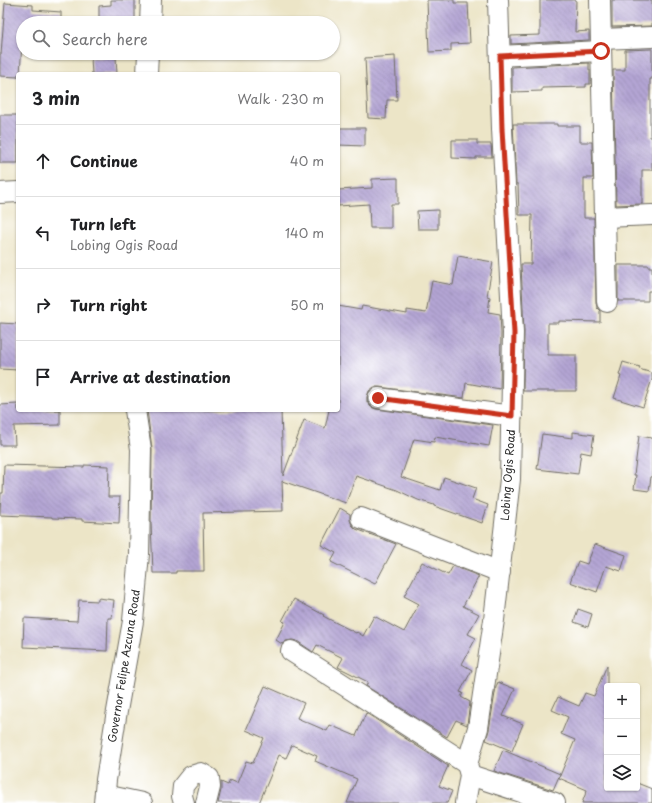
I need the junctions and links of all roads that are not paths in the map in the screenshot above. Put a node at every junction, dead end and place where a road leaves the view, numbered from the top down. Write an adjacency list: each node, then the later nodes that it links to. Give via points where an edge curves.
1 (151, 0): 4 (street)
2 (498, 0): 7 (street, Lobing Ogis Road)
3 (600, 0): 6 (street)
4 (150, 16)
5 (652, 37): 6 (street)
6 (601, 45): 7 (street); 13 (street)
7 (500, 56): 17 (street, Lobing Ogis Road, via 514,333)
8 (148, 60): 9 (street)
9 (147, 72)
10 (0, 192): 11 (street)
11 (16, 192)
12 (652, 215): 13 (street)
13 (605, 217): 14 (street)
14 (607, 302)
15 (378, 398): 17 (street)
16 (135, 412): 22 (street, Governor Felipe Azcuna Road, via 141,449 139,554 133,621)
17 (512, 416): 19 (street, Lobing Ogis Road, via 510,480)
18 (361, 518): 19 (street)
19 (500, 572): 21 (street, Lobing Ogis Road, via 478,728)
20 (290, 651): 21 (street)
21 (469, 769): 26 (street, Lobing Ogis Road); 27 (street)
22 (104, 799): 23 (street)
23 (142, 803)
24 (184, 803): 25 (street, via 183,786 191,776 201,773 209,778 210,787)
25 (206, 803)
26 (465, 803)
27 (556, 803)

